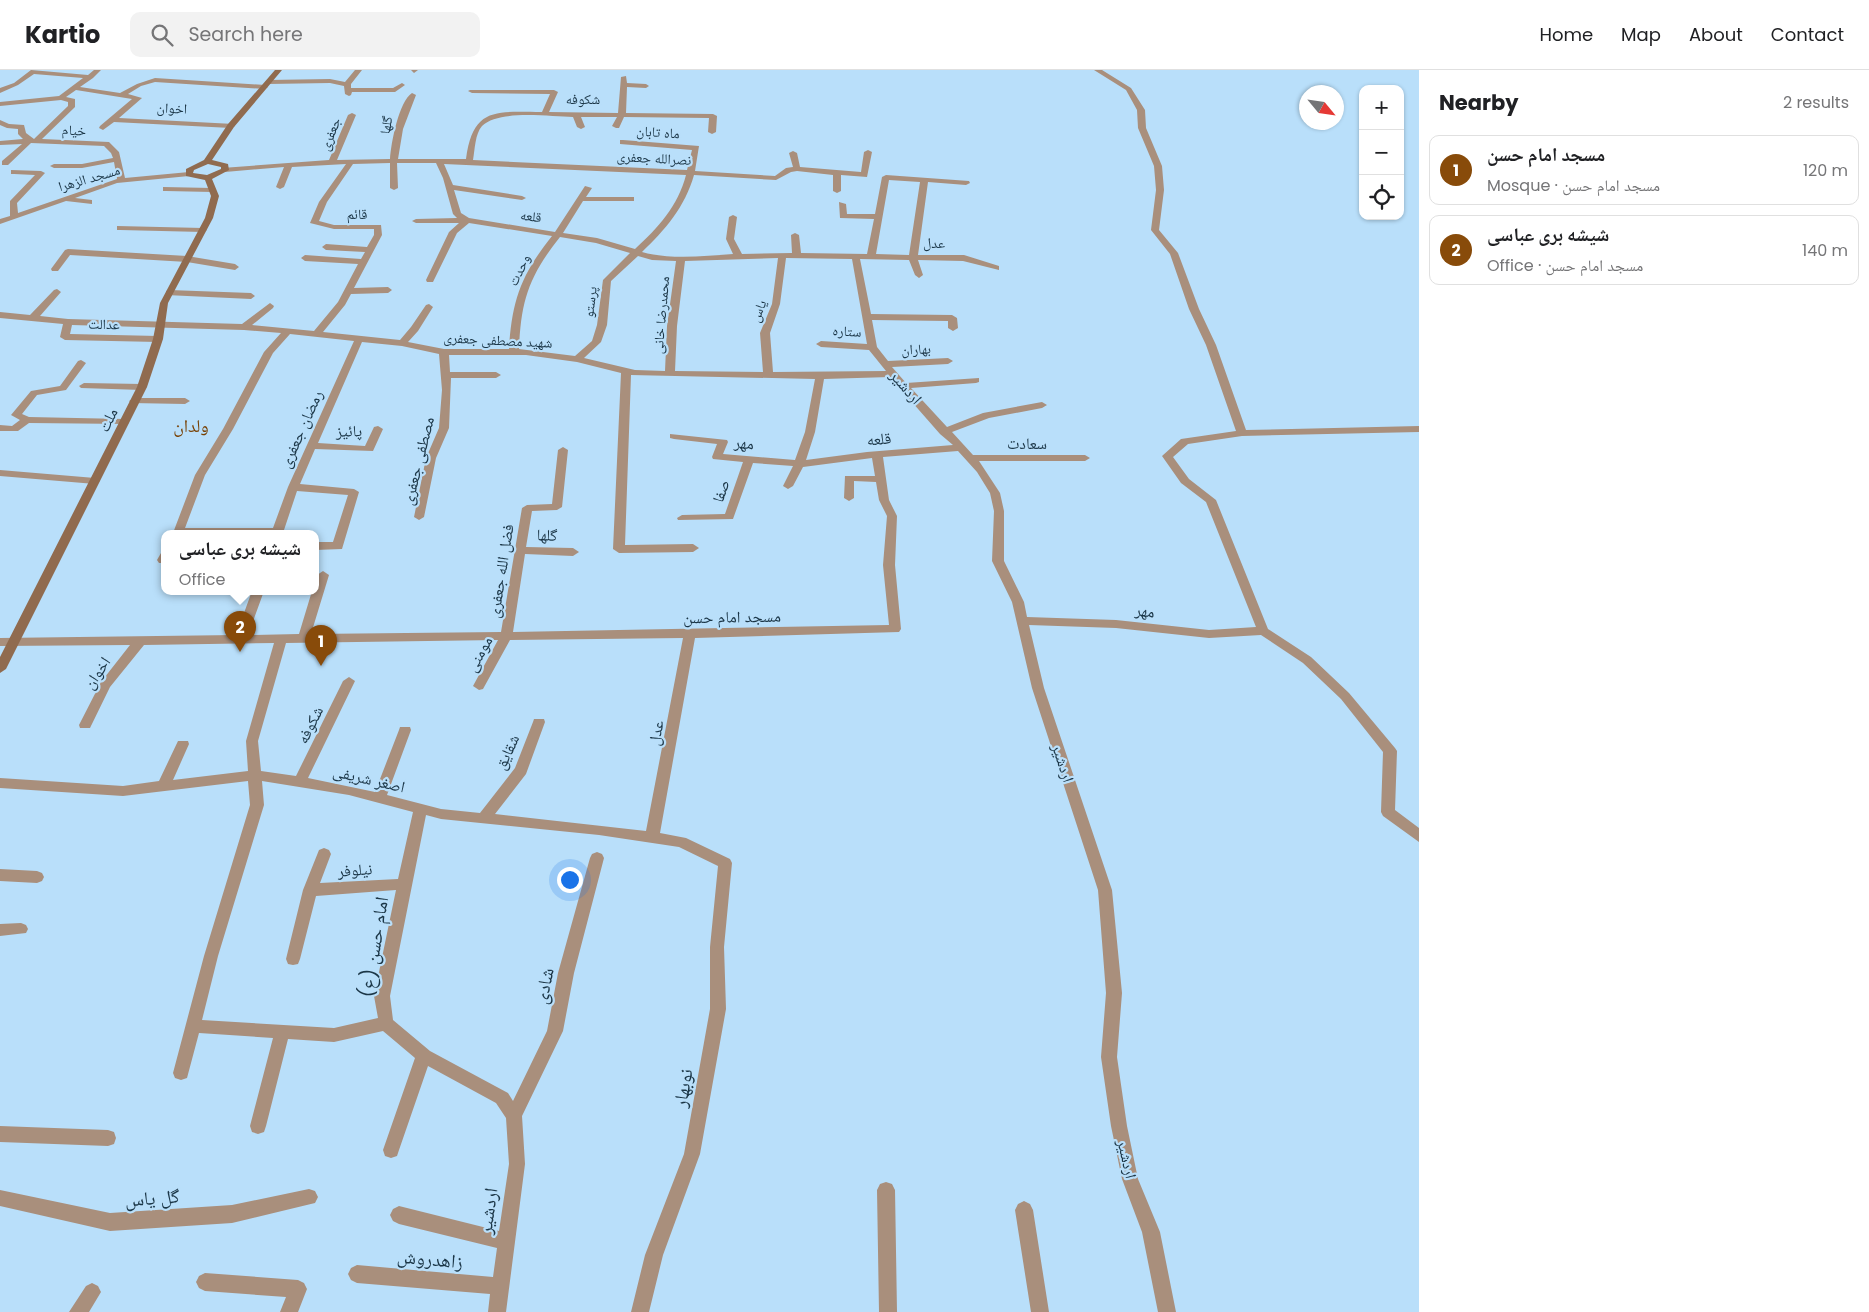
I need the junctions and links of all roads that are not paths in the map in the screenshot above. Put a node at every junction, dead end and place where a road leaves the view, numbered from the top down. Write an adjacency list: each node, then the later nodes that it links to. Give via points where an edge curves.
1 (98, 70): 8 (street)
2 (280, 70): 11 (street)
3 (324, 70): 10 (street)
4 (359, 70): 15 (street)
5 (1098, 70): 146 (street, via 1129,89 1140,110 1142,128 1158,166 1160,190 1155,230 1174,253)
6 (34, 71): 7 (street); 16 (street)
7 (53, 74): 8 (street); 9 (street)
8 (91, 77): 14 (street)
9 (43, 81)
10 (317, 81): 11 (street); 15 (street)
11 (266, 85): 19 (street, via 155,80); 29 (street)
12 (402, 85): 15 (street, via 396,90)
13 (646, 86): 25 (street, via 624,81)
14 (74, 88): 19 (street); 20 (street)
15 (348, 89)
16 (0, 91)
17 (472, 91): 23 (street, via 554,92)
18 (412, 95): 43 (street, گلها, via 403,112)
19 (120, 96): 27 (street, via 138,98)
20 (62, 98): 21 (street); 34 (street, via 72,101 71,107)
21 (18, 102): 22 (street); 28 (street)
22 (0, 104)
23 (545, 114): 24 (street, شکوفه); 46 (street, شکوفه, via 489,117 479,124)
24 (576, 114): 25 (street, شکوفه); 31 (street)
25 (622, 114): 30 (street); 33 (street, شکوفه, via 714,116)
26 (352, 115): 41 (street, جعفری)
27 (111, 120): 29 (street, اخوان); 32 (street)
28 (0, 122): 34 (street, via 21,127 22,134)
29 (231, 126): 40 (street)
30 (616, 126)
31 (581, 127)
32 (103, 128)
33 (712, 132)
34 (32, 141): 36 (street, خیام); 39 (street, خیام, via 106,144 115,152); 45 (street)
35 (623, 142): 53 (street, ماه تابان, via 696,148)
36 (0, 143)
37 (868, 152): 52 (street, نصرالله جعفری, via 864,175)
38 (793, 153): 49 (street)
39 (117, 159): 47 (street, via 82,166); 57 (street)
40 (207, 162): 50 (street, via 222,164); 54 (street, via 190,169)
41 (332, 162): 42 (street); 48 (street)
42 (351, 162): 43 (street); 83 (street, قائم, via 323,202 314,223 334,228 378,227 378,236)
43 (392, 162): 44 (street); 61 (street, گلها)
44 (440, 162): 46 (street, نصرالله جعفری); 60 (street)
45 (5, 163)
46 (469, 163): 53 (street, نصرالله جعفری)
47 (54, 166)
48 (289, 166): 50 (street); 59 (street)
49 (797, 169): 52 (street, نصرالله جعفری); 53 (street, نصرالله جعفری, via 776,178)
50 (225, 170): 55 (street)
51 (14, 172): 72 (street, via 41,173 10,202)
52 (837, 172): 65 (street)
53 (692, 173): 84 (street, پرستو, via 674,214 655,237)
54 (189, 174): 55 (street); 57 (street, مسجد الزهرا)
55 (208, 177): 64 (street, ملت)
56 (924, 180): 58 (street); 74 (street, via 886,177); 91 (street)
57 (122, 181): 67 (street, مسجد الزهرا)
58 (966, 183)
59 (280, 187)
60 (450, 187): 66 (street); 75 (street, via 457,214)
61 (394, 188)
62 (588, 188): 68 (street, وحدت)
63 (166, 189): 64 (street)
64 (212, 190): 79 (street, ملت, via 215,196)
65 (837, 191)
66 (522, 198)
67 (64, 199): 70 (street); 72 (street, مسجد الزهرا)
68 (581, 199): 69 (street); 80 (street, وحدت)
69 (631, 199)
70 (89, 202)
71 (842, 204): 74 (street, via 843,216)
72 (14, 215): 77 (street, مسجد الزهرا)
73 (733, 217): 85 (street, via 730,239)
74 (878, 217): 90 (street)
75 (467, 220): 76 (street, قلعه); 80 (street, قلعه); 99 (street, via 453,232)
76 (416, 221)
77 (0, 222)
78 (120, 228): 79 (street)
79 (203, 230): 92 (street, ملت)
80 (558, 234): 84 (street, قلعه); 122 (street, وحدت, via 539,258 523,288)
81 (795, 235): 87 (street)
82 (326, 247): 83 (street)
83 (371, 250): 94 (street, قائم)
84 (636, 252): 93 (street, قلعه); 123 (street, پرستو, via 607,280 602,325 596,342)
85 (739, 256): 86 (street, قلعه); 93 (street, قلعه)
86 (782, 256): 87 (street, قلعه); 131 (street, یاس, via 776,304 764,333)
87 (797, 256): 89 (street, قلعه)
88 (305, 258): 94 (street)
89 (856, 258): 90 (street, قلعه); 108 (street, اردشیر)
90 (871, 258): 91 (street, عدل)
91 (913, 258): 96 (street, عدل, via 964,258); 98 (street)
92 (187, 259): 95 (street); 97 (street, via 122,260 68,252); 103 (street, ملت)
93 (681, 259): 128 (street, محمدرضا خانی, via 672,326)
94 (364, 262): 101 (street, قائم)
95 (235, 267)
96 (996, 268)
97 (55, 269)
98 (919, 275)
99 (430, 280)
100 (388, 290): 101 (street)
101 (348, 291): 115 (street, قائم)
102 (57, 292): 109 (street)
103 (169, 293): 104 (street); 111 (street, ملت)
104 (251, 296)
105 (270, 306): 112 (street)
106 (429, 307): 118 (street)
107 (0, 315): 109 (street)
108 (866, 317): 113 (street, via 952,318); 120 (street, اردشیر)
109 (33, 318): 110 (street)
110 (68, 322): 111 (street); 116 (street, عدالت, via 65,337)
111 (160, 324): 112 (street, شهید مصطفی جعفری); 116 (street, ملت)
112 (244, 327): 114 (street, شهید مصطفی جعفری)
113 (953, 328)
114 (288, 331): 115 (street, شهید مصطفی جعفری); 164 (street, via 269,352 200,475)
115 (317, 334): 117 (street, شهید مصطفی جعفری)
116 (158, 339): 135 (street, ملت)
117 (359, 339): 118 (street, شهید مصطفی جعفری); 148 (street, رمضان جعفری)
118 (402, 343): 121 (street, شهید مصطفی جعفری)
119 (821, 344): 120 (street, ستاره)
120 (872, 347): 126 (street, اردشیر)
121 (444, 352): 122 (street, شهید مصطفی جعفری); 129 (street, مصطفی جعفری)
122 (514, 352): 123 (street, شهید مصطفی جعفری)
123 (577, 359): 127 (street, شهید مصطفی جعفری)
124 (948, 361): 126 (street, بهاران)
125 (81, 363): 140 (street, via 63,388 34,392 23,403 16,415)
126 (890, 369): 132 (street, شهید مصطفی جعفری); 136 (street, اردشیر)
127 (626, 371): 128 (street, شهید مصطفی جعفری); 167 (street, via 619,549)
128 (670, 373): 131 (street, شهید مصطفی جعفری)
129 (446, 375): 130 (street); 162 (street, مصطفی جعفری, via 444,428 431,458)
130 (496, 375)
131 (768, 375): 132 (street, شهید مصطفی جعفری)
132 (820, 376): 155 (street, via 808,444)
133 (976, 380): 136 (street)
134 (84, 386): 135 (street)
135 (142, 386): 137 (street, ملت)
136 (904, 386): 145 (street, اردشیر)
137 (134, 401): 138 (street); 141 (street, ملت)
138 (185, 401)
139 (1042, 405): 145 (street, via 987,415)
140 (27, 420): 141 (street); 142 (street, via 14,429)
141 (124, 422): 158 (street, ملت)
142 (0, 428)
143 (378, 429): 148 (street, پائیز, via 369,448)
144 (1419, 430): 146 (street)
145 (944, 432): 149 (street, اردشیر)
146 (1242, 433): 175 (street, via 1185,441 1167,456 1185,481 1211,500)
147 (674, 436): 154 (street, مهر, via 723,442 717,457)
148 (311, 446): 160 (street, رمضان جعفری)
149 (960, 448): 151 (street, قلعه); 152 (street, اردشیر)
150 (563, 450): 168 (street, فضل الله جعفری, via 557,506 527,508)
151 (877, 454): 155 (street, قلعه); 157 (street)
152 (969, 458): 153 (street, سعادت); 174 (street, اردشیر, via 995,493 999,511 998,561 1018,602)
153 (1085, 458)
154 (749, 460): 155 (street, مهر); 163 (street, صفا, via 729,517)
155 (801, 464): 159 (street)
156 (0, 473): 158 (street)
157 (881, 479): 161 (street, via 849,478); 176 (street, مسجد امام حسن, via 884,500 892,516 889,565 895,629)
158 (95, 481): 183 (street, ملت)
159 (788, 486)
160 (293, 488): 165 (street, رمضان جعفری); 166 (street, via 354,492 338,546)
161 (849, 498)
162 (419, 517)
163 (682, 518)
164 (179, 530)
165 (278, 530)
166 (319, 546)
167 (694, 548)
168 (520, 550): 169 (street, گلها); 177 (street, فضل الله جعفری)
169 (573, 552)
170 (323, 575): 171 (street)
171 (319, 588)
172 (257, 595): 180 (street)
173 (317, 595): 179 (street)
174 (1022, 621): 175 (street, مهر, via 1116,624 1209,634); 236 (street, اردشیر, via 1038,688 1105,890 1114,993 1109,1057 1130,1180 1151,1232)
175 (1263, 630): 198 (street, via 1307,660 1345,696 1390,751 1388,812)
176 (690, 634): 177 (street, مسجد امام حسن); 199 (street, عدل)
177 (506, 636): 179 (street, مسجد امام حسن); 186 (street, مومنی)
178 (281, 638): 179 (street, مسجد امام حسن); 180 (street, مسجد امام حسن); 191 (street, via 252,741)
179 (304, 638)
180 (240, 640): 181 (street, مسجد امام حسن)
181 (140, 641): 183 (street, مسجد امام حسن); 188 (street, اخوان, via 105,685)
182 (0, 642): 183 (street, مسجد امام حسن)
183 (14, 642): 184 (street, ملت)
184 (0, 669)
185 (349, 681): 192 (street, شکوفه)
186 (479, 686)
187 (539, 722): 197 (street, شقایق, via 521,770)
188 (85, 725)
189 (405, 730): 195 (street)
190 (183, 744): 194 (street)
191 (255, 775): 192 (street, اصغر شریفی); 194 (street, اصغر شریفی); 211 (street, via 258,805 210,956)
192 (300, 782): 195 (street, اصغر شریفی)
193 (0, 783): 194 (street, اصغر شریفی, via 123,791)
194 (164, 786)
195 (379, 798): 196 (street, اصغر شریفی)
196 (421, 809): 197 (street, اصغر شریفی); 205 (street, امام حسن (ع))
197 (484, 818): 199 (street, اصغر شریفی)
198 (1419, 836)
199 (652, 838): 202 (street, اصغر شریفی, via 681,842)
200 (324, 854): 206 (street)
201 (597, 858): 215 (street, شادی, via 566,973 555,1031)
202 (725, 863): 233 (street, نوبهار, via 717,948 718,1009 692,1154 654,1255)
203 (0, 875): 204 (street)
204 (37, 877)
205 (404, 884): 206 (street, نیلوفر); 210 (street, امام حسن (ع), via 382,996)
206 (310, 890): 209 (street)
207 (0, 930): 208 (street)
208 (21, 930)
209 (293, 959)
210 (386, 1023): 212 (street, via 334,1035); 213 (street)
211 (193, 1026): 212 (street); 214 (street)
212 (282, 1032): 216 (street)
213 (424, 1056): 215 (street, via 502,1098); 219 (street)
214 (182, 1073)
215 (514, 1116): 225 (street, اردشیر, via 517,1164)
216 (258, 1126)
217 (0, 1134): 218 (street)
218 (108, 1138)
219 (391, 1150)
220 (886, 1190): 234 (street)
221 (309, 1197): 222 (street, گل یاس, via 232,1214 110,1222)
222 (0, 1198)
223 (1024, 1210): 235 (street)
224 (399, 1215): 225 (street)
225 (506, 1240): 228 (street, اردشیر)
226 (357, 1274): 228 (street, زاهدروش)
227 (205, 1282): 231 (street, via 298,1289)
228 (499, 1286): 232 (street, اردشیر)
229 (92, 1292): 230 (street)
230 (78, 1312)
231 (289, 1312)
232 (497, 1312)
233 (640, 1312)
234 (888, 1312)
235 (1040, 1312)
236 (1166, 1312)

